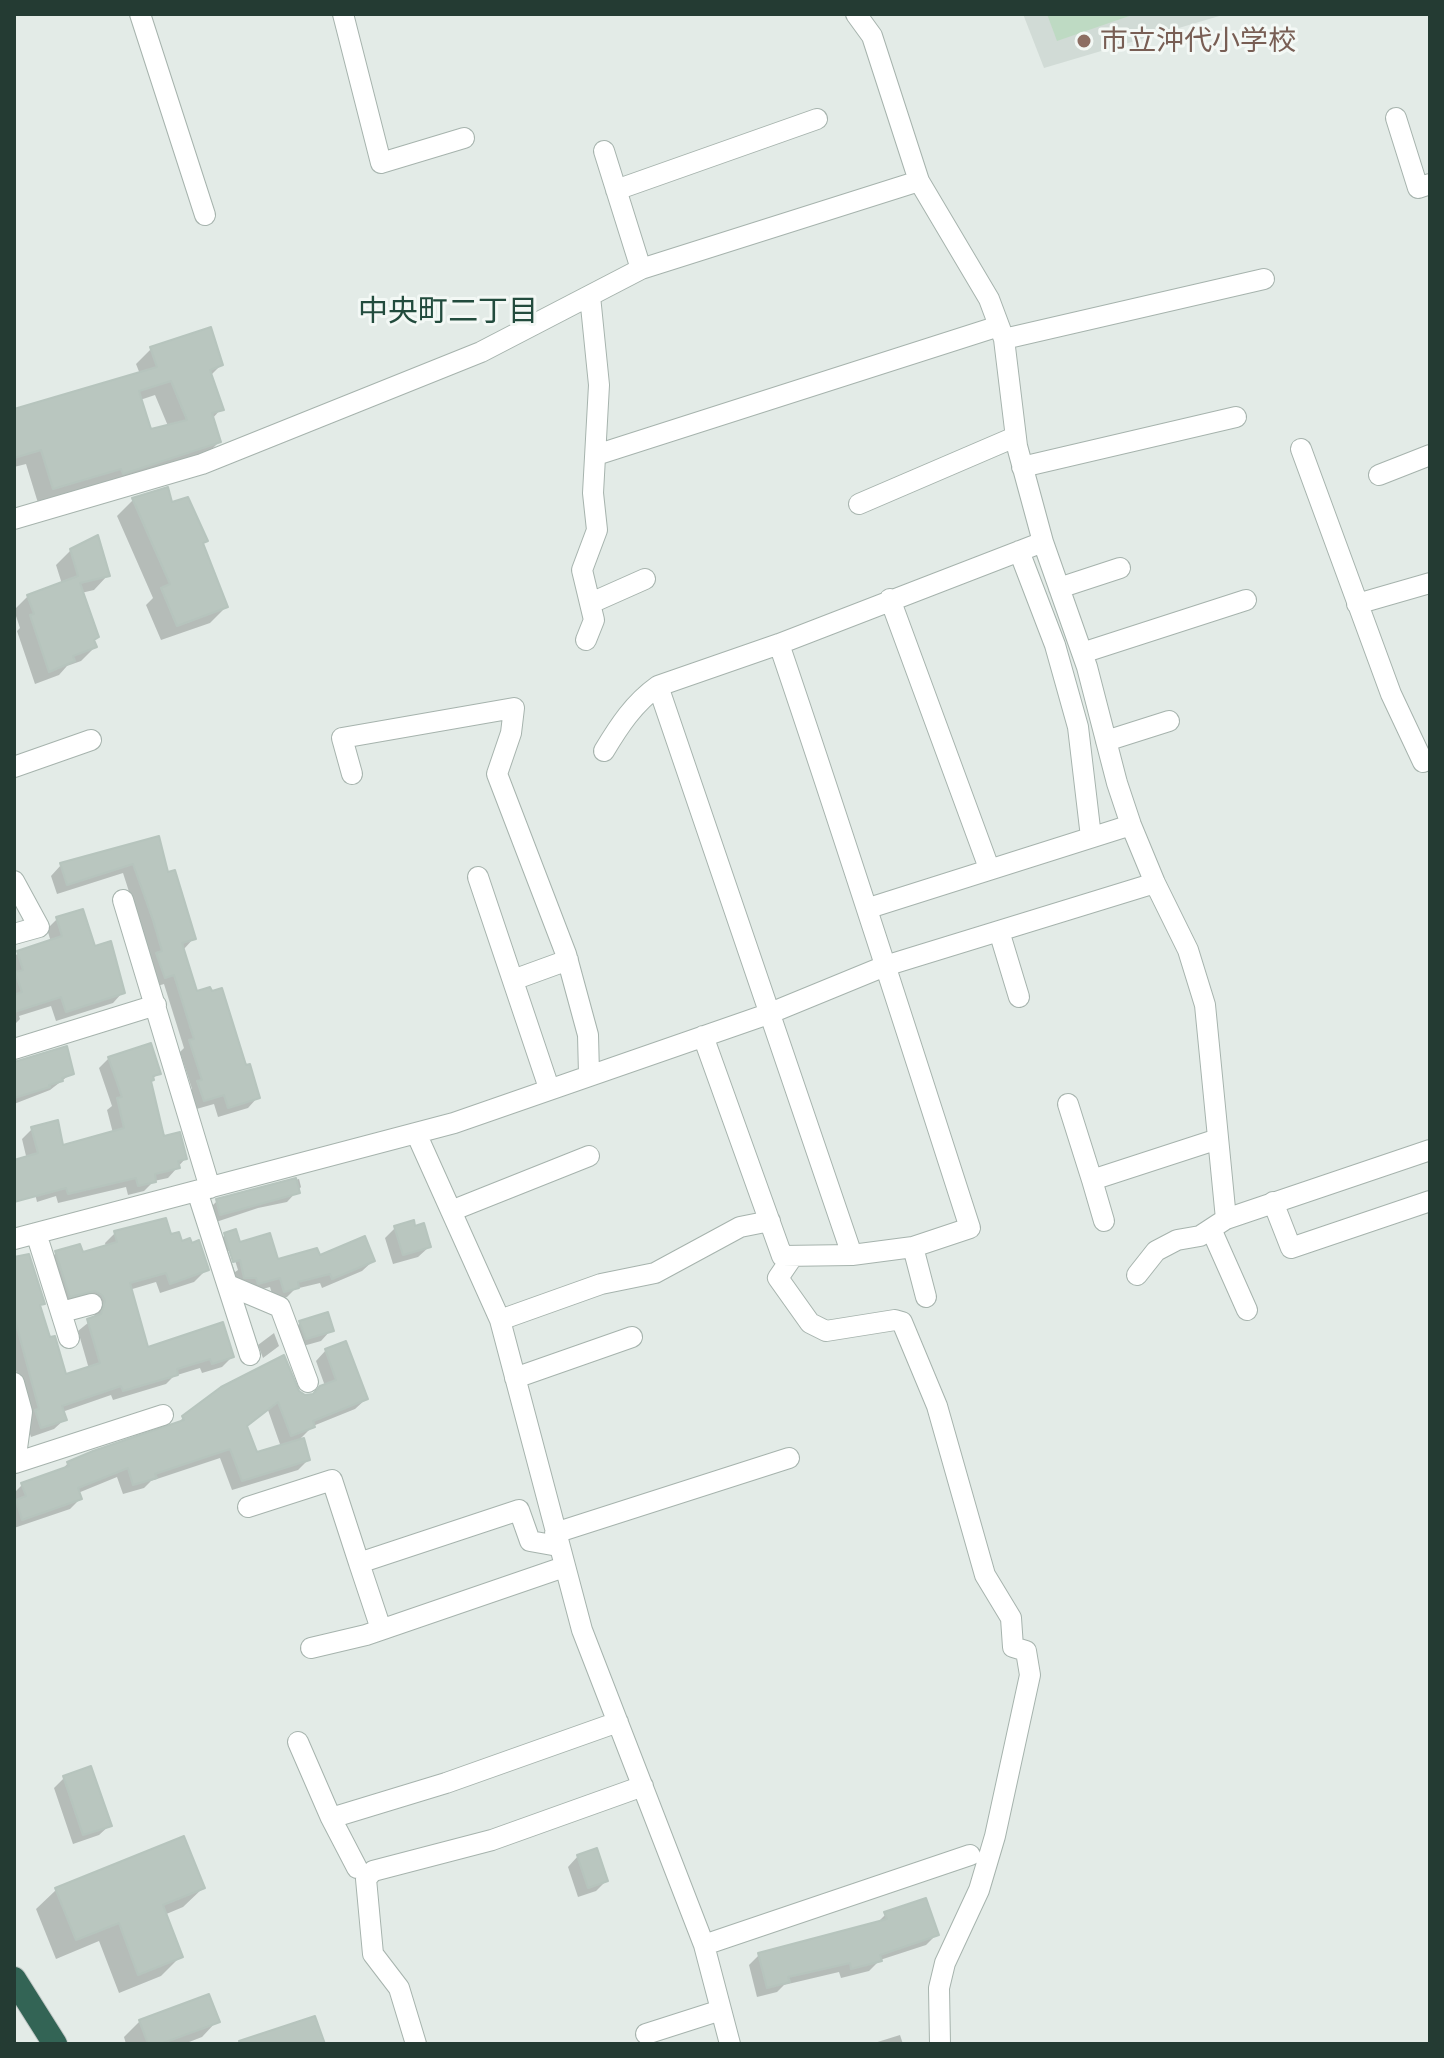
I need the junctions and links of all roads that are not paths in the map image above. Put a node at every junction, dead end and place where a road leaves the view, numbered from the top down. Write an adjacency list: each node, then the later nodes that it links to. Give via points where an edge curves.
1 (140, 14): 11 (street)
2 (343, 14): 6 (street, via 381,163)
3 (856, 14): 8 (street, via 872,36)
4 (1396, 118): 9 (street, via 1418,188)
5 (817, 119): 10 (street)
6 (464, 138)
7 (604, 151): 10 (street)
8 (919, 181): 12 (street); 15 (street, via 989,299)
9 (1430, 184)
10 (616, 190): 12 (street)
11 (205, 215)
12 (641, 269): 14 (street)
13 (1264, 279): 15 (street)
14 (590, 296): 19 (street, via 599,385); 24 (street, via 481,352 202,464)
15 (1002, 333): 17 (street); 19 (street)
16 (1236, 417): 21 (street)
17 (1015, 437): 21 (street); 23 (street)
18 (1301, 449): 34 (street)
19 (596, 455): 33 (street, via 597,530 582,570)
20 (1430, 455): 22 (street)
21 (1022, 467): 25 (street)
22 (1379, 475)
23 (859, 504)
24 (14, 519)
25 (1043, 542): 26 (street); 30 (street)
26 (1019, 551): 31 (street); 47 (street, via 1055,645 1078,727)
27 (1120, 568): 30 (street)
28 (645, 579): 33 (street)
29 (1430, 583): 34 (street)
30 (1059, 588): 37 (street)
31 (890, 599): 36 (street); 48 (street)
32 (1246, 600): 37 (street)
33 (591, 603): 35 (street, via 594,620)
34 (1357, 604): 43 (street)
35 (586, 640)
36 (779, 644): 38 (street); 53 (street)
37 (1082, 653): 41 (street)
38 (658, 686): 42 (street, via 644,696); 61 (street)
39 (1169, 721): 41 (street)
40 (91, 740): 44 (street)
41 (1106, 741): 46 (street)
42 (604, 751)
43 (1423, 762)
44 (14, 767)
45 (352, 774): 56 (street, via 342,738 514,708 497,774)
46 (1131, 825): 47 (street); 51 (street)
47 (1091, 837): 48 (street)
48 (989, 868): 53 (street)
49 (478, 877): 58 (street)
50 (14, 881): 55 (street, via 39,927)
51 (1155, 883): 54 (street); 68 (street, via 1188,950 1205,1005)
52 (123, 900): 60 (street)
53 (869, 908): 57 (street)
54 (999, 931): 57 (street); 59 (street)
55 (14, 934)
56 (568, 960): 58 (street); 64 (street, via 588,1035)
57 (885, 966): 61 (street); 81 (street, via 970,1228)
58 (513, 980): 65 (street)
59 (1019, 997)
60 (156, 1005): 63 (street); 72 (street)
61 (768, 1014): 62 (street); 82 (street)
62 (703, 1036): 64 (street); 76 (street)
63 (14, 1049)
64 (589, 1074): 65 (street)
65 (549, 1088): 67 (street)
66 (1068, 1104): 71 (street)
67 (416, 1133): 72 (street); 75 (street)
68 (1218, 1139): 71 (street); 78 (street)
69 (1430, 1150): 74 (street)
70 (589, 1156): 75 (street)
71 (1092, 1180): 77 (street)
72 (204, 1189): 79 (street); 85 (street)
73 (1430, 1201): 74 (street, via 1291,1248)
74 (1273, 1202): 78 (street)
75 (451, 1211): 90 (street)
76 (770, 1221): 83 (street, via 782,1256); 90 (street, via 740,1227 655,1273 601,1284)
77 (1104, 1221)
78 (1219, 1224): 84 (street, via 1156,1251); 88 (street)
79 (36, 1233): 80 (street); 89 (street)
80 (14, 1239)
81 (913, 1247): 82 (street); 86 (street)
82 (852, 1255): 83 (street)
83 (793, 1256): 118 (street, via 778,1278 810,1323 826,1331 902,1322 937,1406 985,1575 1011,1618 1013,1647 1026,1651 1030,1675 995,1836 939,1988)
84 (1137, 1275)
85 (228, 1285): 93 (street); 95 (street, via 280,1307)
86 (926, 1297)
87 (92, 1304): 89 (street)
88 (1247, 1310)
89 (62, 1312): 92 (street)
90 (500, 1320): 94 (street)
91 (632, 1337): 94 (street)
92 (69, 1338)
93 (250, 1355)
94 (515, 1378): 100 (street)
95 (308, 1382)
96 (14, 1383): 97 (street, via 22,1412 15,1463)
97 (163, 1415)
98 (789, 1458): 100 (street)
99 (248, 1507): 101 (street, via 332,1480)
100 (556, 1540): 101 (street, via 530,1541 519,1510); 102 (street)
101 (359, 1563): 103 (street)
102 (564, 1567): 103 (street); 105 (street)
103 (381, 1629): 104 (street)
104 (311, 1648)
105 (618, 1722): 107 (street); 108 (street)
106 (298, 1742): 108 (street)
107 (643, 1786): 111 (street); 116 (street, via 492,1840 373,1871 366,1879 373,1954 399,1988)
108 (331, 1818): 110 (street)
109 (970, 1855): 111 (street)
110 (357, 1868)
111 (704, 1945): 113 (street)
112 (14, 1979): 115 (highway)
113 (721, 2010): 114 (street); 117 (street)
114 (646, 2034)
115 (55, 2044)
116 (416, 2044)
117 (730, 2044)
118 (940, 2044)

